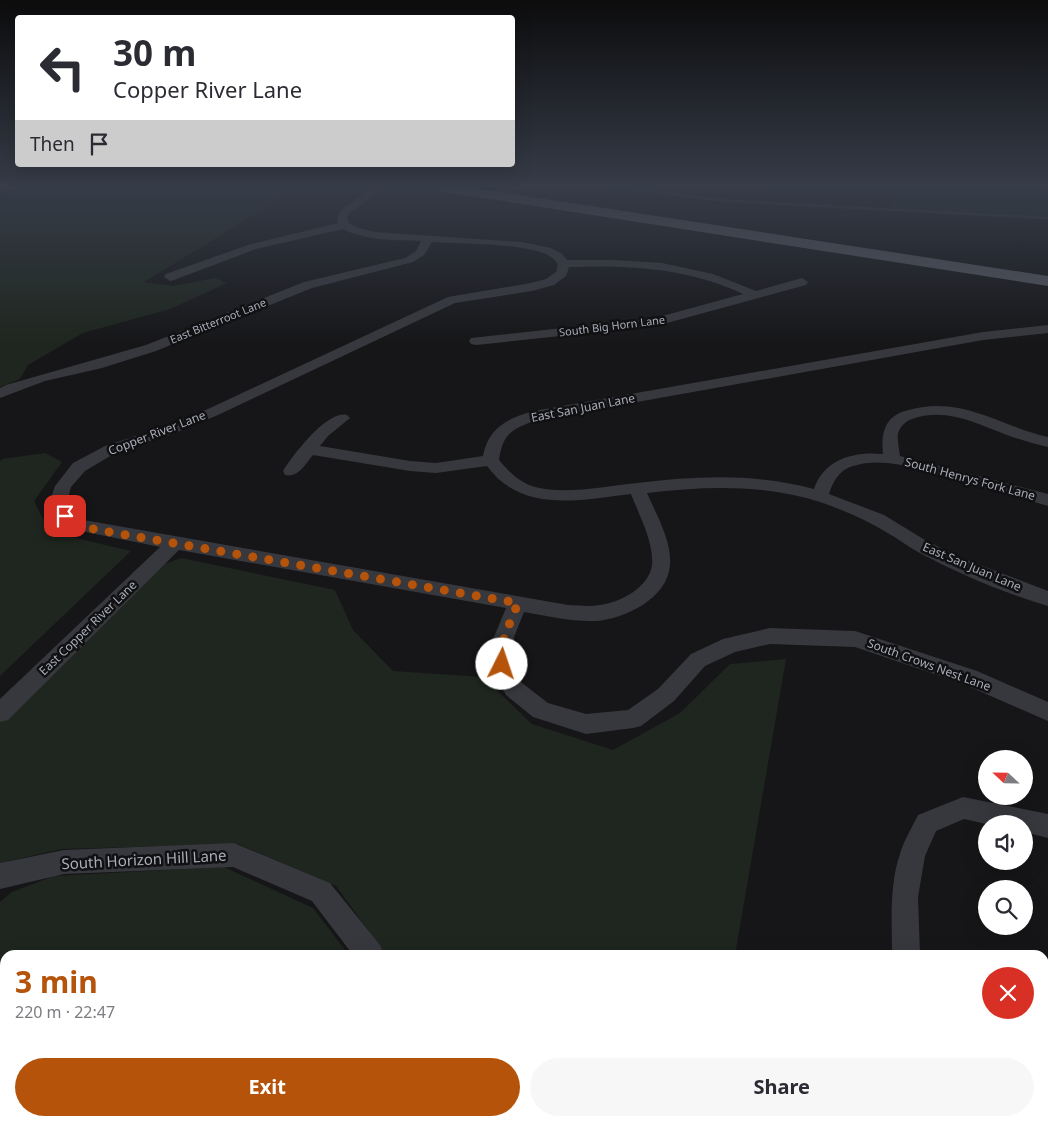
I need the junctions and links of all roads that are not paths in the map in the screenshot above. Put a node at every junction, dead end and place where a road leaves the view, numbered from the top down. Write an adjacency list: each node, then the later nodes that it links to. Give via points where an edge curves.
1 (283, 240): 6 (street, via 252,247)
2 (427, 240): 12 (street, East Bitterroot Lane, via 420,253 409,260 308,285 151,348 41,378)
3 (452, 240): 5 (street, via 522,244 558,255)
4 (779, 240): 7 (main road)
5 (564, 264): 9 (street, via 619,262 663,265 702,274); 22 (street, Copper River Lane, via 562,273 550,282 452,300 214,412 111,449 79,467 62,486 57,507 72,524)
6 (170, 277)
7 (1048, 281)
8 (802, 282): 9 (street, South Big Horn Lane)
9 (755, 295): 11 (street, South Big Horn Lane, via 656,322)
10 (1048, 329): 17 (street, East San Juan Lane, via 983,336 534,416 507,426 493,442)
11 (476, 341)
12 (0, 394)
13 (342, 418): 15 (street)
14 (1048, 442): 16 (street, via 970,414 941,409 916,411 898,420 890,434)
15 (308, 449): 17 (street, via 436,468); 18 (street)
16 (892, 459): 20 (street, South Henrys Fork Lane, via 864,458 842,465 828,477); 21 (street, South Henrys Fork Lane)
17 (491, 460): 19 (street, East San Juan Lane, via 499,472 514,484 538,493 571,495)
18 (292, 471)
19 (638, 488): 20 (street, East San Juan Lane, via 716,482 754,483); 24 (street, Copper River Lane, via 661,566 653,585 630,605 599,613 568,612)
20 (820, 496): 23 (street, East San Juan Lane, via 870,516 923,547 978,572)
21 (1048, 500)
22 (175, 543): 24 (street, Copper River Lane); 26 (street, East Copper River Lane)
23 (1048, 599)
24 (518, 603): 25 (street, South Crows Nest Lane, via 504,637 502,664 514,689 541,710 586,724 633,719 666,695 698,660 730,644 770,636 855,639 969,678)
25 (1048, 712)
26 (0, 713)
27 (1048, 826): 30 (street, via 964,808 927,823 912,855 906,897)
28 (0, 876): 29 (street, South Horizon Hill Lane, via 64,862 234,855 321,892)
29 (366, 950)
30 (906, 950)

